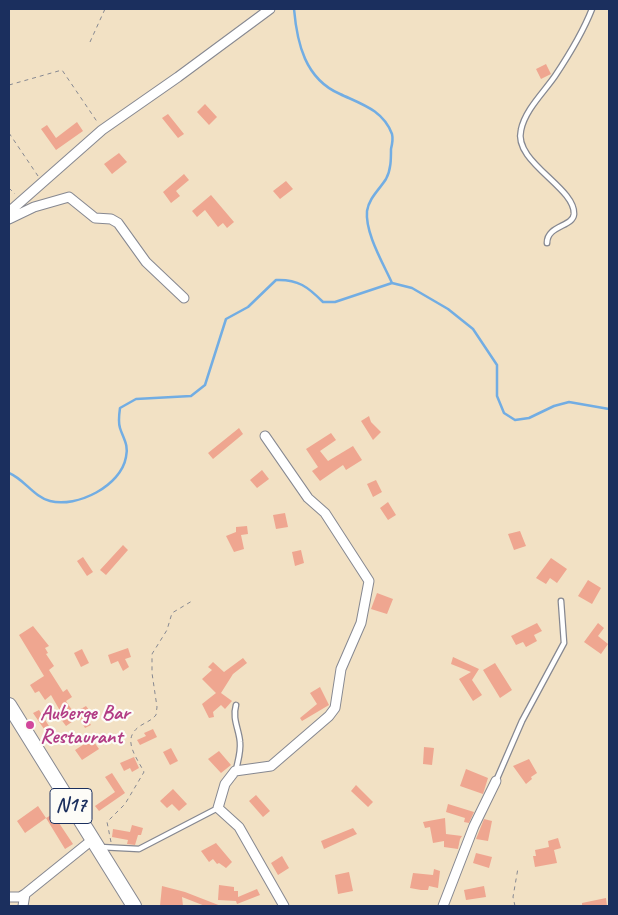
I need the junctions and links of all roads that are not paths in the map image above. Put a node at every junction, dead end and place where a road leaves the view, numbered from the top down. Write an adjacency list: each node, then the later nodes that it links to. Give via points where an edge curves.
1 (270, 9): 3 (street, via 102,130)
2 (592, 9): 5 (lane, via 574,46 521,129 521,143 532,162 565,194 574,215 551,232)
3 (9, 212)
4 (9, 219): 6 (street, via 34,207 69,197 95,218 118,223 146,262)
5 (547, 243)
6 (184, 298)
7 (265, 436): 11 (street, via 308,498 325,513 369,581 361,623 341,669 335,708 271,766)
8 (561, 601): 12 (lane, via 564,643 522,721)
9 (236, 705): 11 (lane, via 234,713 240,755)
10 (9, 706): 14 (main road, N17)
11 (235, 771): 13 (street, via 224,784)
12 (496, 781): 20 (street, via 474,826)
13 (218, 808): 14 (lane, via 138,849); 19 (street, via 239,827)
14 (100, 845): 15 (street); 18 (main road, N17)
15 (25, 894): 16 (street); 17 (street)
16 (9, 897)
17 (23, 906)
18 (134, 906)
19 (284, 906)
20 (443, 906)

